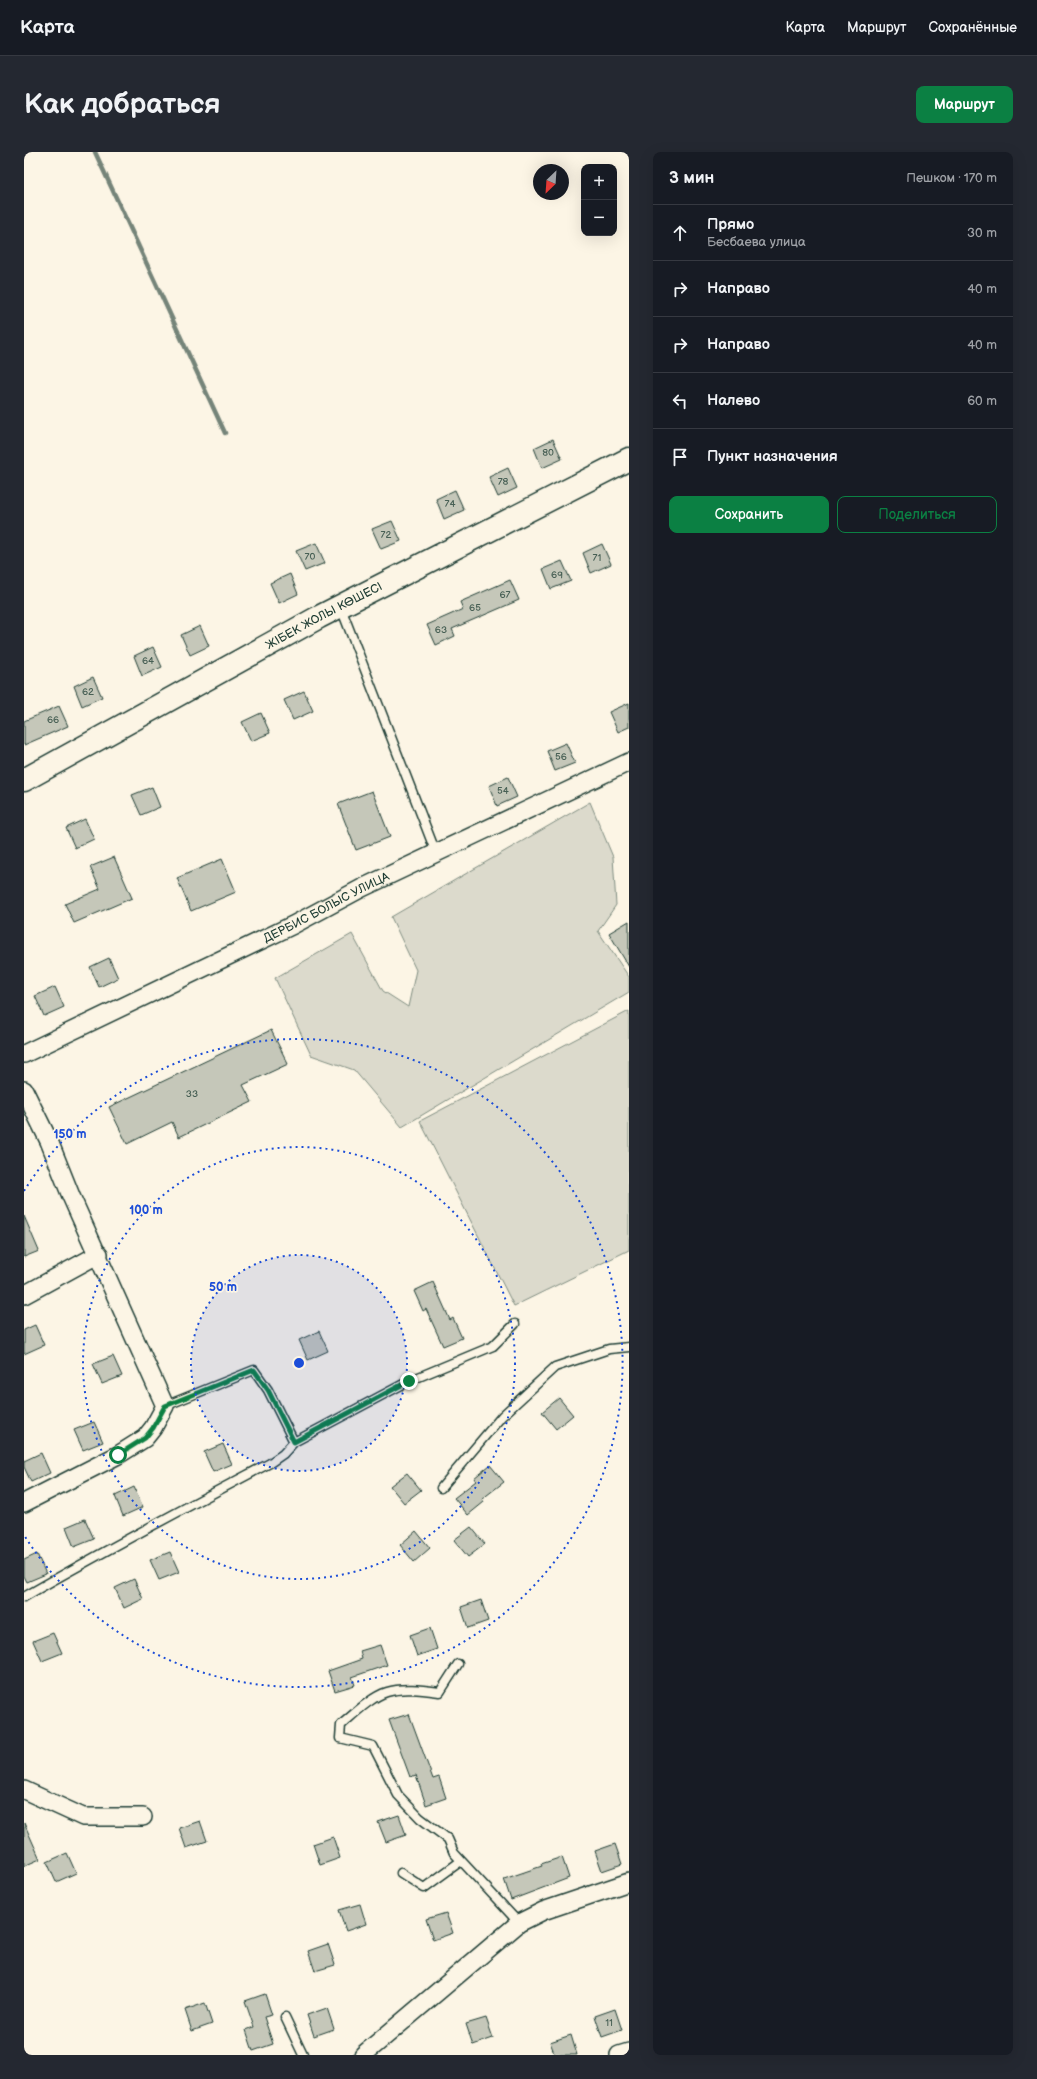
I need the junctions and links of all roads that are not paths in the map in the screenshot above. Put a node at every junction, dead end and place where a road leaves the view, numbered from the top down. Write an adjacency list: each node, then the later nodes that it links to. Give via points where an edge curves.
1 (629, 459): 2 (street, ЖІБЕК ЖОЛЫ КӨШЕСІ)
2 (341, 606): 4 (street, ЖІБЕК ЖОЛЫ КӨШЕСІ); 5 (lane)
3 (629, 762): 5 (street, ДЕРБИС БОЛЫС УЛИЦА)
4 (24, 780)
5 (436, 853): 6 (street, ДЕРБИС БОЛЫС УЛИЦА, via 362,888 293,925)
6 (24, 1054)
7 (24, 1090): 8 (street)
8 (99, 1254): 9 (street); 12 (street)
9 (24, 1295)
10 (515, 1324): 13 (lane, via 492,1346 409,1381)
11 (629, 1347): 14 (lane, via 609,1349 555,1367 502,1416)
12 (165, 1406): 13 (lane, via 254,1370 268,1390); 15 (street, via 145,1438 118,1455)
13 (294, 1442): 16 (lane, via 270,1463 111,1547)
14 (441, 1488)
15 (24, 1503)
16 (24, 1597)
17 (458, 1664): 20 (lane, via 440,1692 417,1689 387,1692 361,1708 341,1725 340,1738 373,1746 398,1795 420,1818 448,1839)
18 (24, 1790): 19 (street, via 83,1817)
19 (143, 1817)
20 (461, 1861): 21 (lane, via 424,1888); 23 (lane)
21 (401, 1873)
22 (629, 1882): 23 (street, via 543,1911)
23 (519, 1923): 27 (street)
24 (285, 2017): 26 (lane)
25 (629, 2052): 28 (street)
26 (303, 2055)
27 (363, 2055)
28 (619, 2055)

